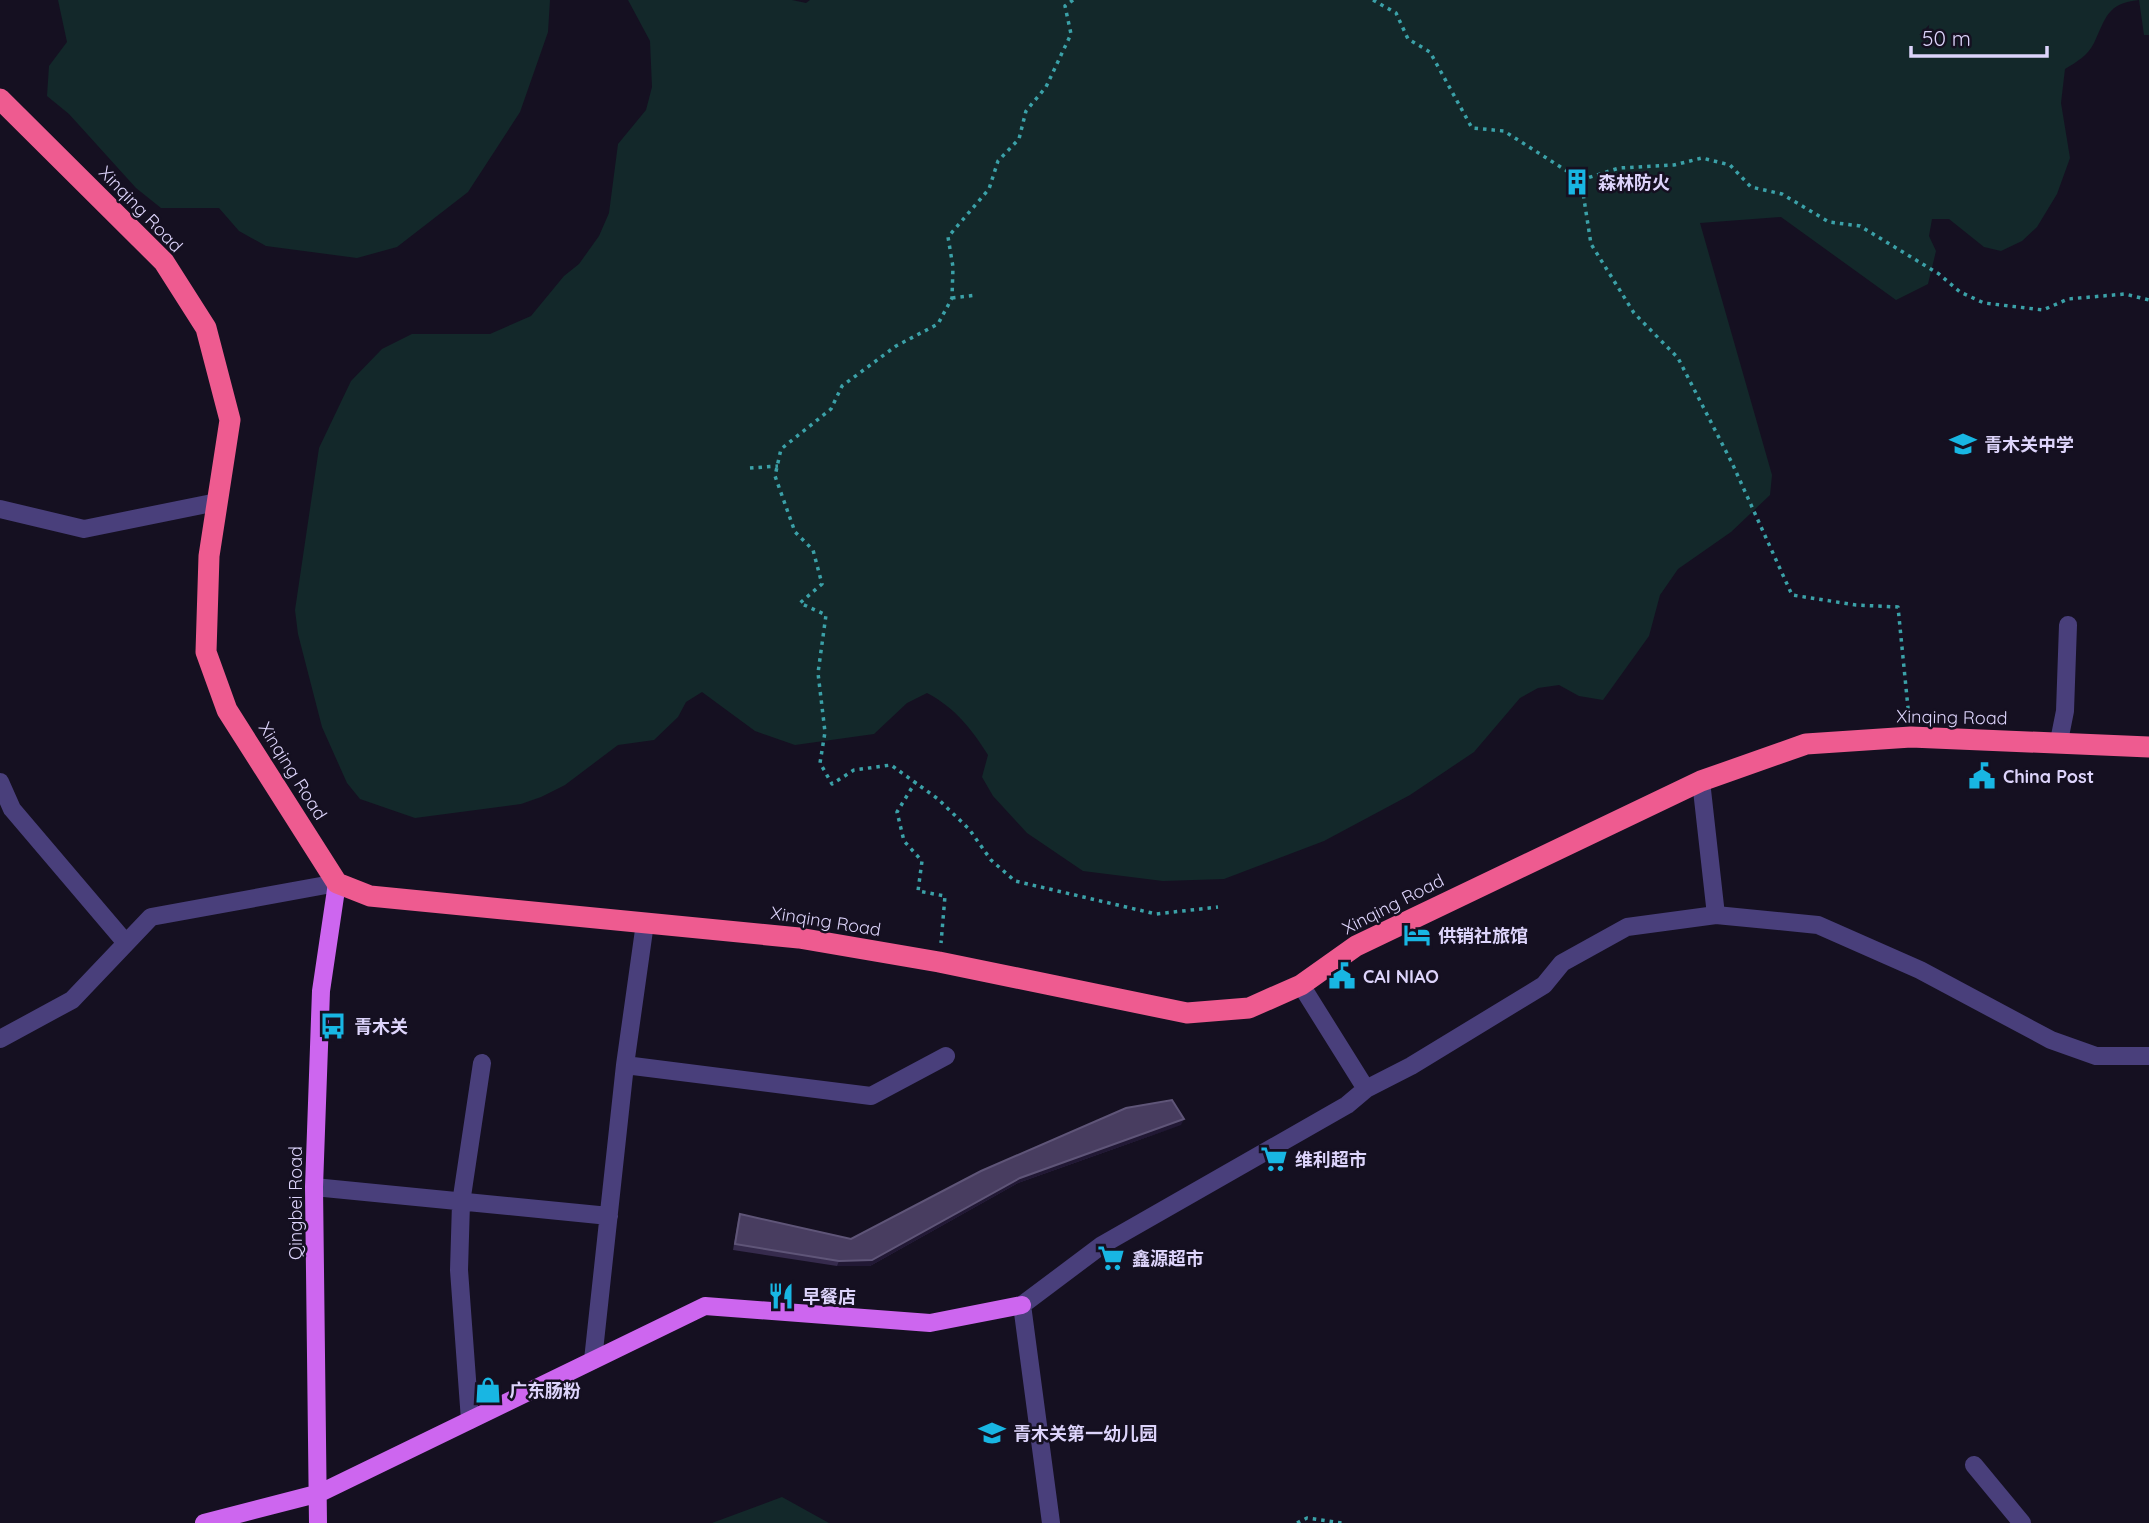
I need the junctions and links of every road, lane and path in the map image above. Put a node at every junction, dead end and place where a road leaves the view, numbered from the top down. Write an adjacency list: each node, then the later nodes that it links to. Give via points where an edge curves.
1 (1073, 0): 6 (path, via 1065,6 1071,34 1045,87 1026,111 1019,139 998,161 989,189 948,237)
2 (1373, 0): 4 (path, via 1396,13 1408,39 1430,52 1472,128 1504,131)
3 (2, 105): 10 (highway, Xinqing Road, via 164,262 205,328 230,420)
4 (1581, 180): 7 (path, via 1619,168 1674,166 1702,158 1730,165 1751,187 1782,194 1829,222 1860,226 1984,303 2043,310 2068,299 2125,294); 13 (path, via 1591,244 1634,313 1678,358 1792,595 1898,607)
5 (977, 295): 6 (path)
6 (952, 298): 8 (path, via 938,324 896,346 842,386 831,409 781,449)
7 (2149, 300)
8 (778, 466): 9 (path); 16 (path, via 775,477 794,532 813,550 822,584 800,603 826,615 818,673 825,732 820,763 832,784 854,770 891,765)
9 (750, 468)
10 (217, 502): 11 (street, via 85,530); 19 (highway, Xinqing Road, via 209,556 206,652 227,710)
11 (0, 509)
12 (2068, 625): 14 (street)
13 (1911, 737): 14 (highway, Xinqing Road); 17 (highway, Xinqing Road, via 1806,744)
14 (2059, 741): 15 (highway, Xinqing Road)
15 (2149, 747)
16 (916, 781): 20 (path, via 970,829 991,860 1015,881 1156,914); 24 (path, via 897,812 904,841 922,861 918,891 945,895)
17 (1701, 781): 21 (street); 25 (highway, Xinqing Road, via 1356,946)
18 (0, 782): 23 (street, via 12,809)
19 (337, 883): 22 (highway, Xinqing Road, via 370,896); 23 (street, via 151,917); 32 (main road, Qingbei Road, via 321,991)
20 (1218, 908)
21 (1716, 915): 28 (street, via 1818,925 1920,970 2051,1040 2096,1056); 31 (street, via 1627,927 1562,964 1544,985)
22 (645, 923): 24 (highway, Xinqing Road, via 799,938); 30 (street)
23 (126, 943): 26 (street, via 72,999)
24 (939, 962): 25 (highway, Xinqing Road, via 1187,1013 1249,1008)
25 (1301, 985): 31 (street)
26 (0, 1039)
27 (946, 1056): 30 (street, via 872,1096)
28 (2149, 1056)
29 (482, 1063): 33 (street)
30 (625, 1065): 34 (street)
31 (1366, 1088): 35 (street, via 1347,1105 1102,1245)
32 (314, 1187): 33 (street); 39 (main road, Qingbei Road)
33 (461, 1203): 34 (street); 37 (street, via 459,1270)
34 (609, 1216): 36 (street)
35 (1022, 1305): 36 (main road, via 930,1324 705,1306); 42 (street)
36 (593, 1360): 37 (main road)
37 (470, 1420): 39 (main road)
38 (1973, 1465): 45 (street)
39 (320, 1493): 40 (main road); 41 (main road, Qingbei Road)
40 (204, 1523)
41 (318, 1523)
42 (1051, 1523)
43 (1297, 1523): 44 (path, via 1307,1518)
44 (1342, 1523)
45 (2022, 1523)

